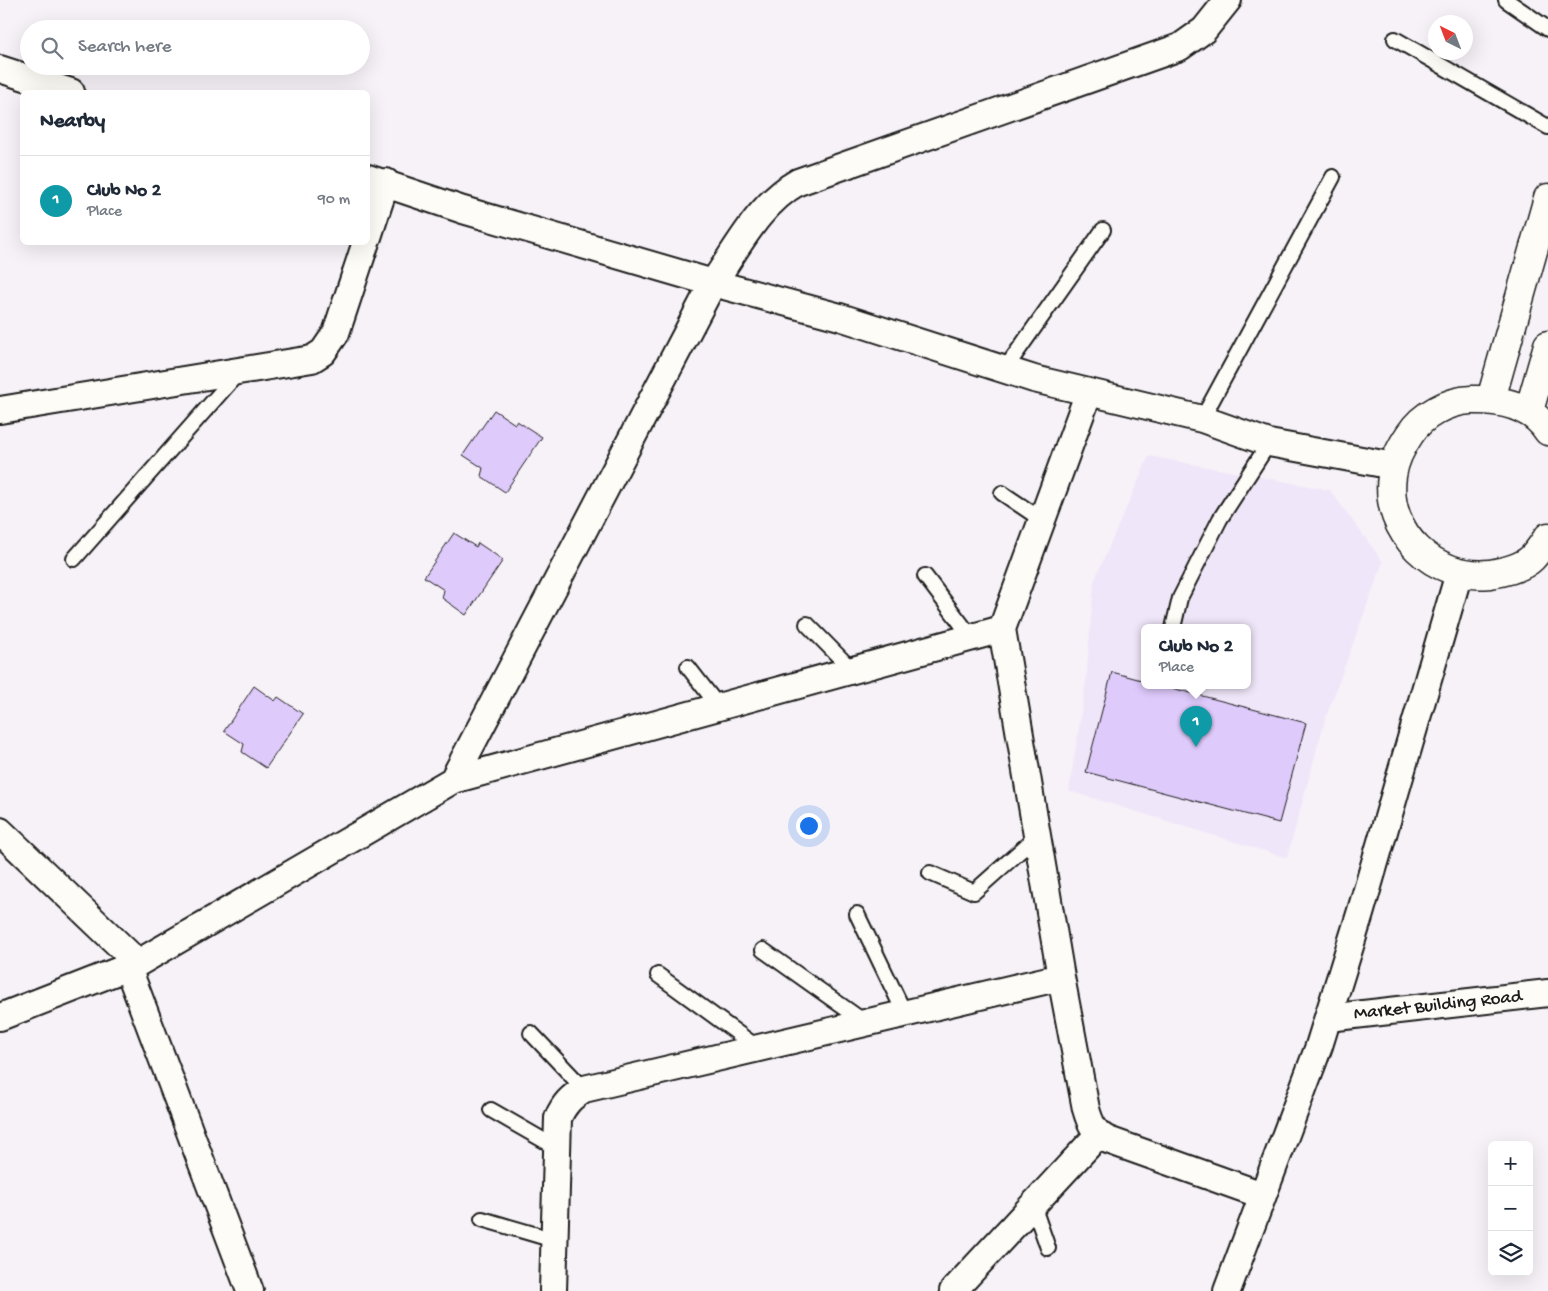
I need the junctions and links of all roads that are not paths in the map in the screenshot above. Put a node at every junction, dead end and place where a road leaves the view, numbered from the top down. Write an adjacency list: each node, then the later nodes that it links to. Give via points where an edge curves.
1 (1228, 0): 14 (street, via 1204,30 1180,47 798,182 782,192 760,214)
2 (1506, 0): 3 (lane)
3 (1548, 29)
4 (1395, 39): 7 (lane)
5 (0, 69): 6 (street)
6 (65, 90)
7 (1548, 127)
8 (1333, 178): 22 (lane)
9 (376, 180): 11 (street); 14 (street, via 463,210)
10 (1548, 198): 19 (street)
11 (370, 223)
12 (1103, 230): 16 (lane)
13 (365, 245): 17 (street, via 336,333 323,352 312,359)
14 (713, 283): 16 (street, via 840,317); 39 (street)
15 (1548, 345): 21 (street)
16 (1005, 369): 18 (street)
17 (240, 371): 20 (street); 29 (lane)
18 (1089, 392): 22 (street); 27 (street)
19 (1491, 399): 21 (street); 25 (street, via 1462,400 1436,410 1414,428 1399,451)
20 (0, 410)
21 (1529, 411): 23 (street)
22 (1202, 419): 24 (street)
23 (1548, 431)
24 (1269, 443): 25 (street); 33 (lane, via 1220,519 1180,598)
25 (1394, 466): 30 (street, via 1393,506 1403,532 1421,553 1444,568)
26 (1002, 493): 27 (lane)
27 (1042, 520): 34 (street)
28 (1548, 538): 30 (street, via 1531,559 1504,572)
29 (74, 559)
30 (1459, 573): 51 (street)
31 (925, 576): 35 (lane)
32 (807, 624): 37 (lane)
33 (1174, 624)
34 (1002, 629): 35 (street); 41 (street)
35 (972, 638): 37 (street)
36 (688, 666): 38 (lane)
37 (853, 671): 38 (street)
38 (719, 708): 39 (street)
39 (453, 780): 45 (street)
40 (0, 831): 45 (street)
41 (1037, 836): 42 (lane, via 974,892); 47 (street)
42 (930, 873)
43 (857, 914): 49 (lane)
44 (762, 950): 52 (lane)
45 (133, 966): 50 (street); 64 (street)
46 (658, 975): 54 (lane)
47 (1061, 978): 49 (street); 57 (street, via 1086,1109)
48 (1548, 993): 51 (street, Market Building Road)
49 (906, 1014): 52 (street)
50 (0, 1018)
51 (1328, 1018): 59 (street)
52 (866, 1023): 54 (street)
53 (531, 1033): 55 (lane)
54 (758, 1048): 55 (street)
55 (584, 1090): 58 (street, via 564,1105 558,1118)
56 (491, 1110): 58 (lane)
57 (1098, 1135): 59 (street); 60 (street)
58 (557, 1148): 62 (street)
59 (1262, 1195): 67 (street)
60 (1033, 1205): 63 (lane); 66 (street)
61 (482, 1219): 62 (lane)
62 (554, 1240): 65 (street)
63 (1048, 1248)
64 (250, 1291)
65 (553, 1291)
66 (954, 1291)
67 (1227, 1291)

